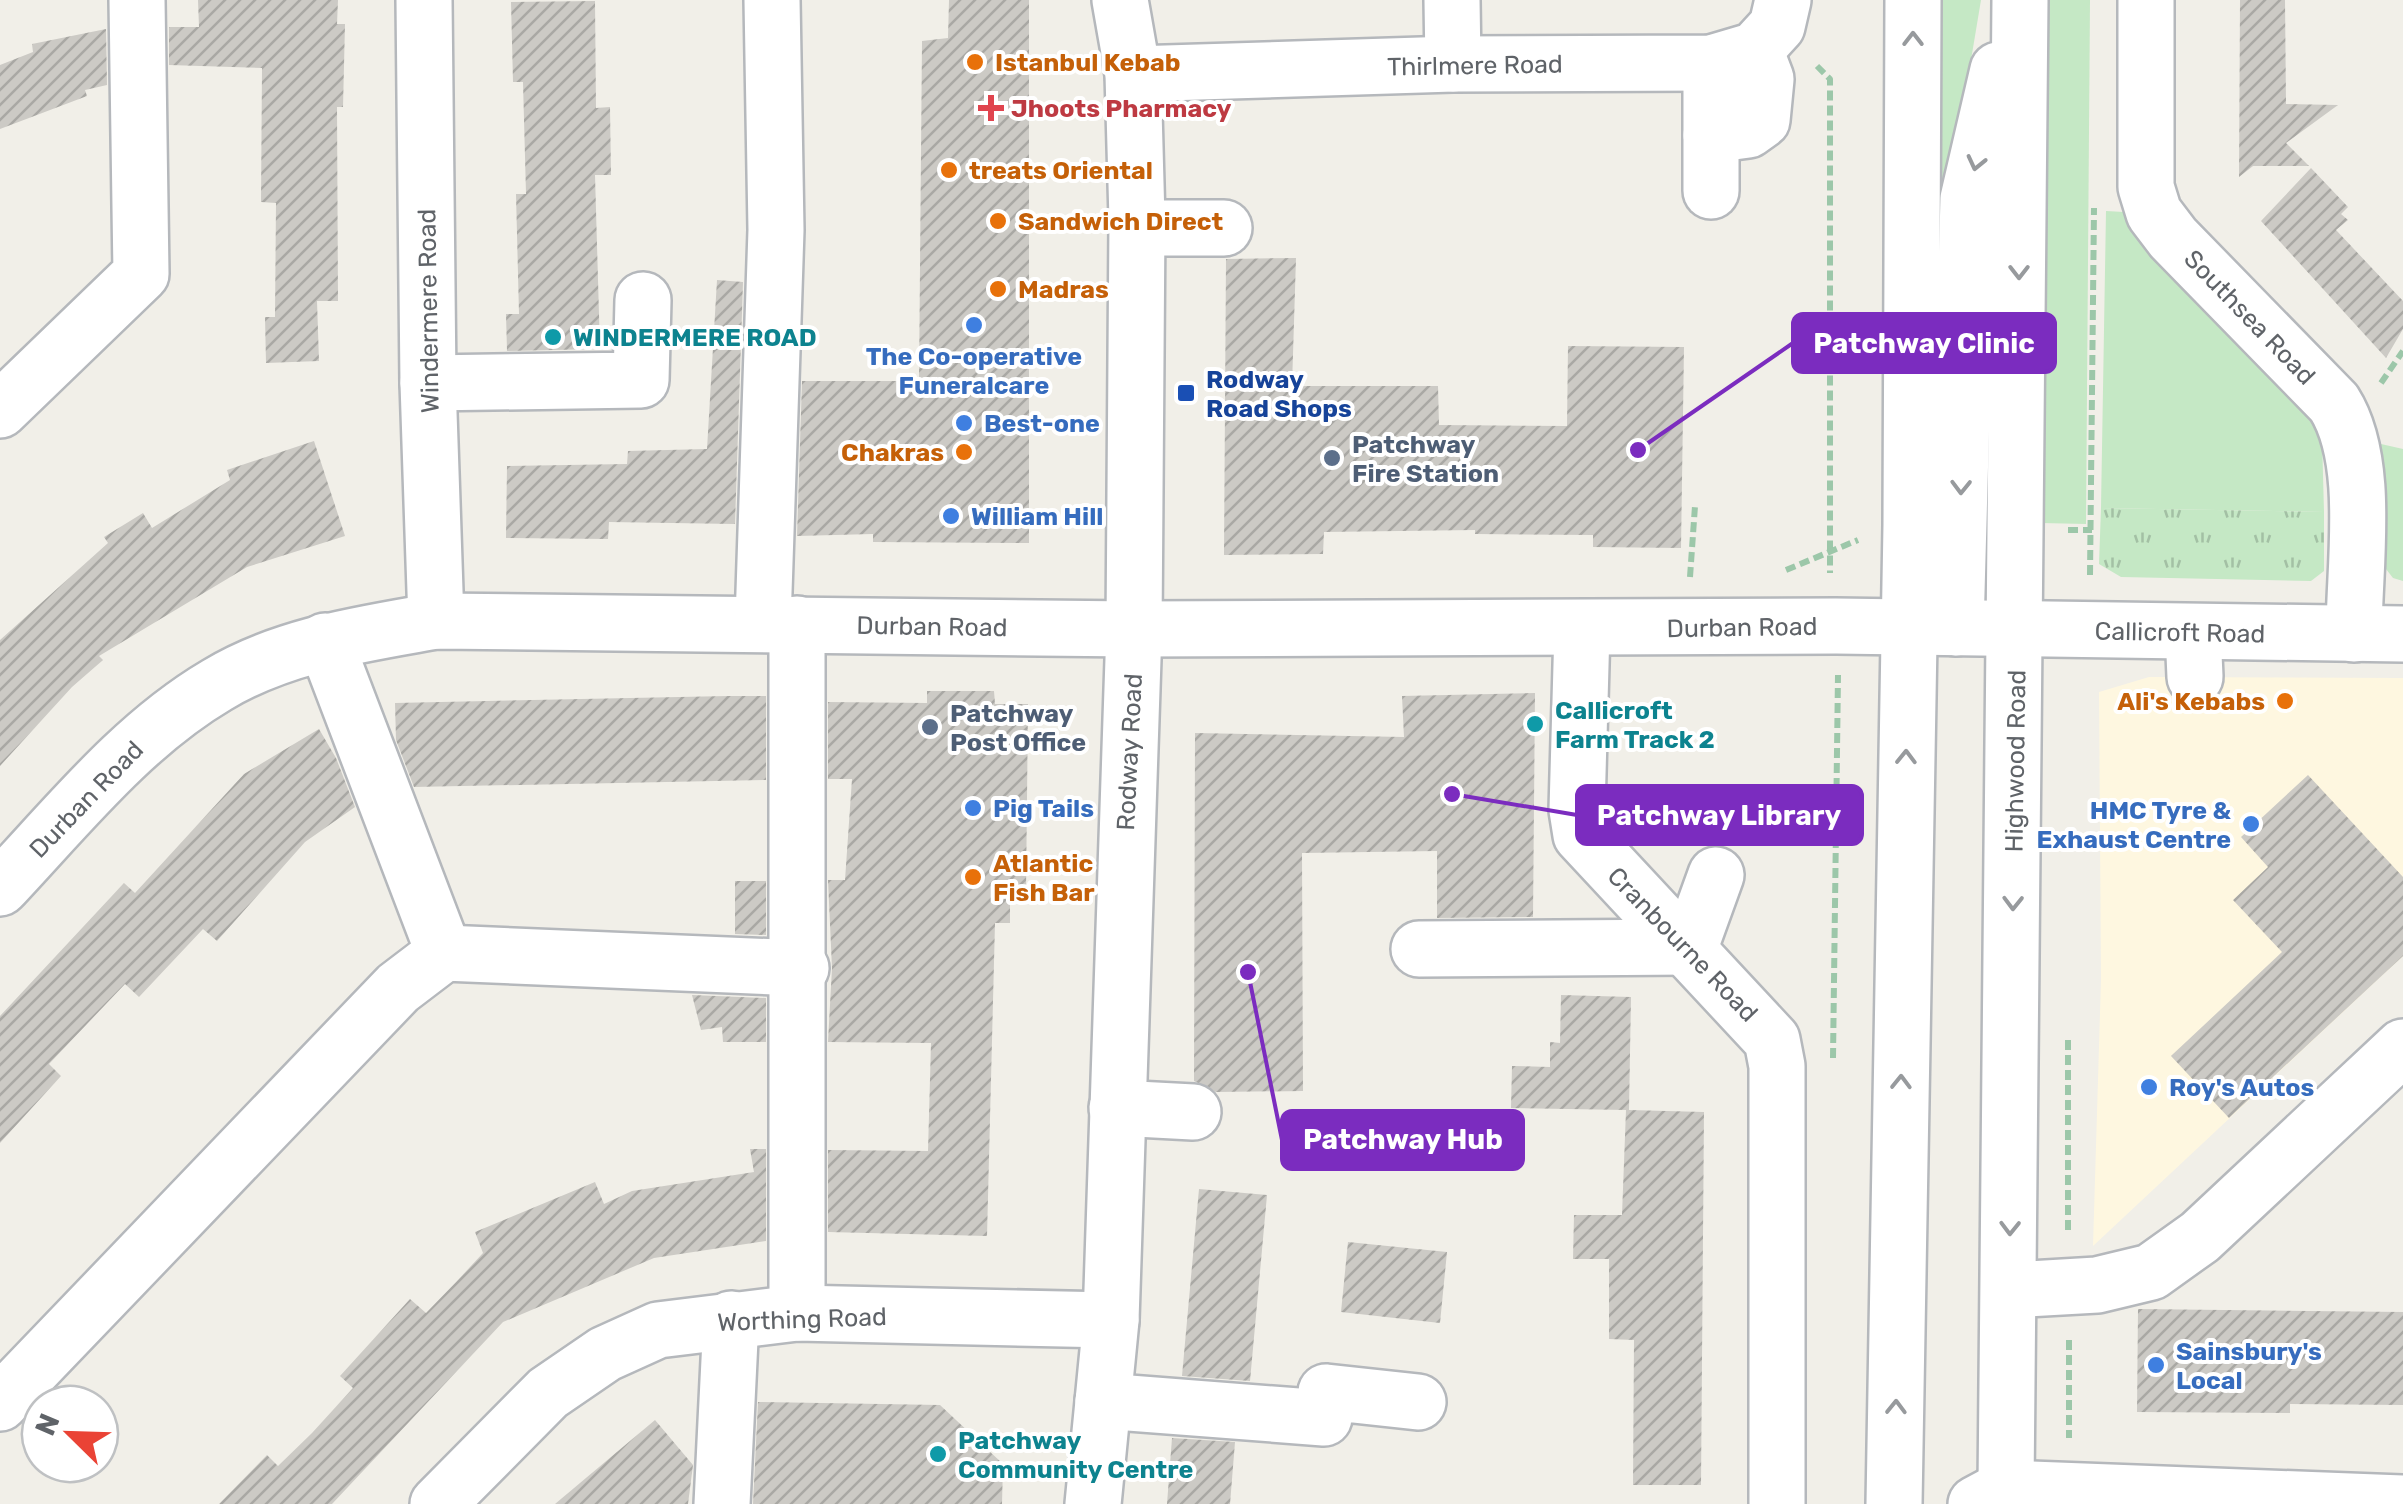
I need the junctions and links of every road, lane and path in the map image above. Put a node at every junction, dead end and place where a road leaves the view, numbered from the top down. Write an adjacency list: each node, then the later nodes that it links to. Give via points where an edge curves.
1 (137, 0): 18 (street, via 141,274)
2 (424, 0): 17 (street, Windermere Road)
3 (772, 0): 21 (street)
4 (1120, 0): 11 (street, Rodway Road)
5 (1452, 0): 10 (street)
6 (1913, 0): 24 (street, Highwood Road, one-way to 6)
7 (2017, 0): 24 (street, Highwood Road, one-way to 24, via 1968,199); 27 (street, Highwood Road, one-way to 27)
8 (2146, 0): 29 (street, Southsea Road, via 2146,187 2154,213 2348,424)
9 (1756, 35): 10 (street, Thirlmere Road); 12 (street, via 1711,136); 22 (path, via 1830,80 1828,554)
10 (1453, 64): 11 (street, Thirlmere Road)
11 (1133, 74): 14 (street, Rodway Road)
12 (1711, 191)
13 (2094, 196): 28 (path)
14 (1138, 228): 15 (street); 25 (street, Rodway Road)
15 (1224, 228)
16 (643, 300): 17 (street, via 641,380)
17 (428, 384): 20 (street, Windermere Road)
18 (0, 410)
19 (1695, 506): 23 (path)
20 (436, 622): 21 (street, Durban Road); 30 (street, Durban Road)
21 (780, 623): 25 (street, Durban Road); 36 (street)
22 (1836, 626): 23 (street, Durban Road); 24 (street, Durban Road)
23 (1686, 628): 26 (street, Durban Road)
24 (1932, 628): 27 (street, Callicroft Road); 56 (street, Highwood Road, one-way to 24)
25 (1134, 629): 26 (street, Durban Road); 39 (street, Rodway Road)
26 (1582, 629): 33 (street, Cranbourne Road, via 1581,835)
27 (2016, 630): 28 (street, Callicroft Road); 42 (street, Highwood Road, one-way to 42)
28 (2087, 630): 29 (street, Callicroft Road, via 2194,654)
29 (2378, 634)
30 (325, 641): 32 (street, Durban Road, via 218,684 135,746); 35 (street)
31 (1716, 875): 33 (street)
32 (0, 888)
33 (1690, 947): 34 (street); 55 (street, Cranbourne Road, via 1761,1023 1777,1066)
34 (1419, 949)
35 (444, 953): 36 (street); 48 (street, via 398,988)
36 (800, 968): 43 (street)
37 (2068, 1034): 41 (path)
38 (2403, 1047): 41 (street, via 2200,1237 2151,1272)
39 (1117, 1108): 40 (street); 45 (street, Rodway Road)
40 (1194, 1112)
41 (2068, 1288): 42 (street); 49 (path)
42 (2010, 1290): 50 (street, Highwood Road)
43 (797, 1313): 44 (street, Worthing Road); 45 (street, Worthing Road)
44 (731, 1319): 52 (street, Worthing Road, via 658,1330 605,1354 548,1394); 53 (street)
45 (1111, 1320): 46 (street, Rodway Road)
46 (1103, 1401): 47 (street, via 1324,1418 1326,1392); 54 (street, Rodway Road)
47 (1418, 1402)
48 (0, 1403)
49 (2070, 1490): 50 (street); 51 (street)
50 (1991, 1496)
51 (2403, 1503)
52 (438, 1504)
53 (722, 1504)
54 (1092, 1504)
55 (1776, 1504)
56 (1894, 1504)

